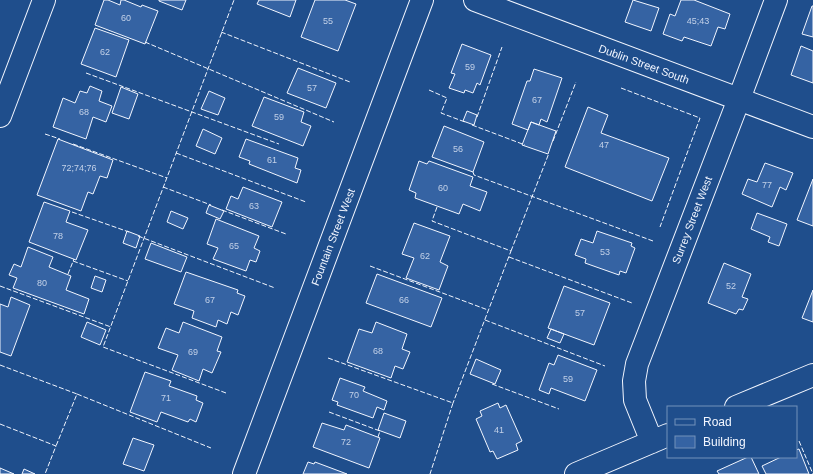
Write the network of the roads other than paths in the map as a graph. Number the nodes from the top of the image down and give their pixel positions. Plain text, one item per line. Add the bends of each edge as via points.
1 (44, 0) edge
2 (422, 0) edge
3 (475, 0) edge
4 (776, 0) edge
5 (739, 99) junction
6 (0, 116) edge
7 (813, 127) edge
8 (813, 376) edge
9 (738, 406) edge
10 (660, 438) edge
11 (244, 474) edge
12 (576, 474) edge

1 - 6 street
2 - 11 street, Fountain Street West
3 - 5 street, Dublin Street South
4 - 5 street, Surrey Street West
5 - 7 street, Dublin Street South
5 - 10 street, Surrey Street West via 637,364 634,381 635,400
8 - 9 street
10 - 12 street

